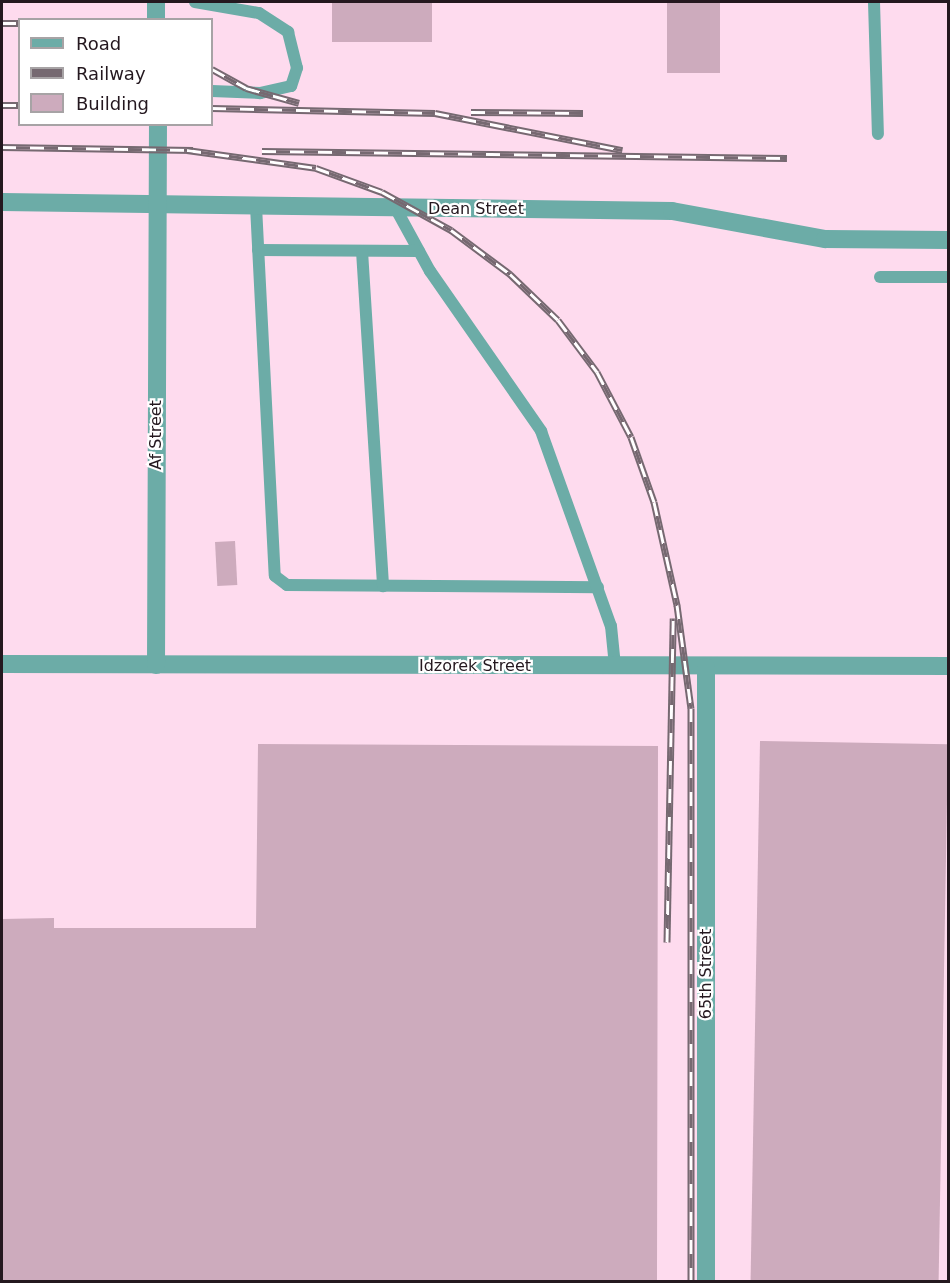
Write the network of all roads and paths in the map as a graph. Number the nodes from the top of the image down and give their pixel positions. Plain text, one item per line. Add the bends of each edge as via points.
1 (156, 2) edge
2 (195, 2) edge
3 (874, 2) edge
4 (156, 18) edge
5 (213, 91) edge
6 (158, 126) edge
7 (878, 134) dead end
8 (2, 202) edge
9 (157, 204) junction
10 (256, 206) junction
11 (396, 208) junction
12 (948, 240) edge
13 (258, 250) junction
14 (362, 251) junction
15 (419, 251) junction
16 (880, 277) dead end
17 (948, 277) edge
18 (383, 586) junction
19 (598, 587) junction
20 (2, 664) edge
21 (156, 665) junction
22 (615, 666) junction
23 (948, 666) edge
24 (706, 667) junction
25 (706, 1281) edge

1 - 4 street
2 - 5 lane via 259,13 288,32 297,68 291,86 260,93
3 - 7 lane
6 - 9 street, Af Street
8 - 9 street, Dean Street
9 - 10 street, Dean Street
9 - 21 street, Af Street
10 - 11 street, Dean Street
10 - 13 lane
11 - 12 street, Dean Street via 672,211 825,238
11 - 15 lane
13 - 14 lane
13 - 18 lane via 275,576 287,585
14 - 15 lane
14 - 18 lane
15 - 19 lane via 541,431
16 - 17 lane
18 - 19 lane
19 - 22 lane via 611,626
20 - 21 street, Idzorek Street
21 - 22 street, Idzorek Street
22 - 24 street, Idzorek Street
23 - 24 street, Idzorek Street
24 - 25 street, 65th Street

